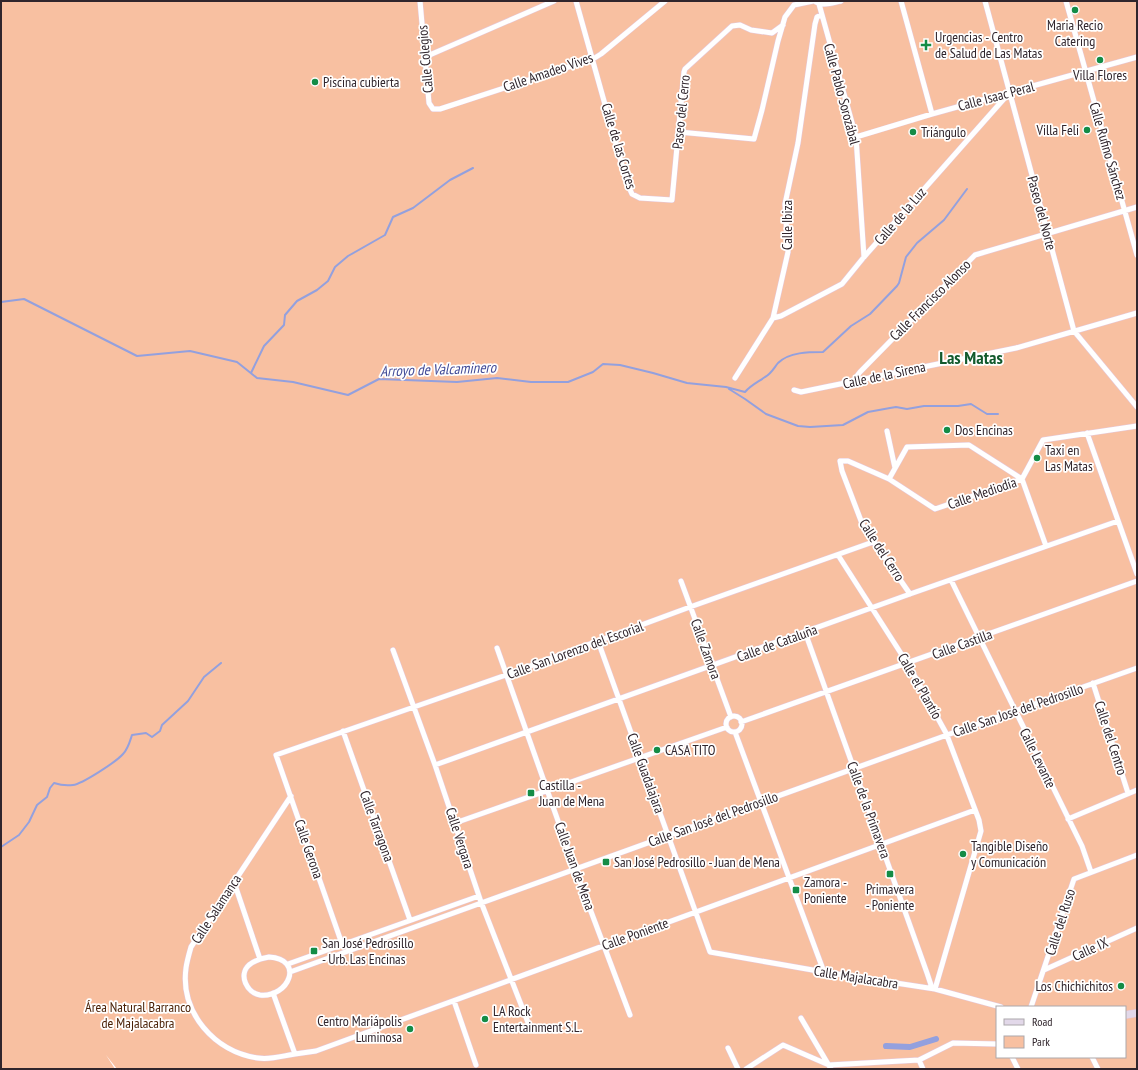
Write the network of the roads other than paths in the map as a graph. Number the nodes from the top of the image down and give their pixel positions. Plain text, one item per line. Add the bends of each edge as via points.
1 (420, 1) edge
2 (554, 1) edge
3 (576, 1) edge
4 (665, 1) edge
5 (813, 1) edge
6 (841, 1) edge
7 (901, 1) edge
8 (985, 1) edge
9 (1066, 1) edge
10 (819, 4) junction
11 (821, 15) junction
12 (782, 25) junction
13 (425, 57) junction
14 (1137, 57) edge
15 (593, 59) junction
16 (1086, 72) junction
17 (1010, 92) junction
18 (440, 109) joint
19 (932, 114) junction
20 (679, 132) junction
21 (856, 137) junction
22 (672, 200) joint
23 (1137, 207) edge
24 (1125, 211) junction
25 (1048, 233) junction
26 (1137, 255) edge
27 (864, 257) junction
28 (1137, 313) edge
29 (774, 318) junction
30 (1074, 331) junction
31 (735, 378) dead end
32 (854, 381) junction
33 (794, 390) dead end
34 (1137, 407) edge
35 (1137, 426) edge
36 (887, 432) dead end
37 (1088, 433) junction
38 (840, 461) joint
39 (895, 468) junction
40 (889, 479) junction
41 (1022, 479) junction
42 (1118, 521) junction
43 (873, 542) junction
44 (1046, 546) junction
45 (838, 555) junction
46 (1137, 574) edge
47 (681, 580) dead end
48 (951, 580) junction
49 (1137, 581) edge
50 (910, 594) junction
51 (690, 607) junction
52 (872, 608) junction
53 (805, 632) junction
54 (979, 637) junction
55 (598, 641) junction
56 (497, 648) dead end
57 (393, 650) dead end
58 (908, 664) junction
59 (712, 666) junction
60 (1137, 668) edge
61 (506, 675) junction
62 (1093, 683) junction
63 (826, 691) junction
64 (620, 699) junction
65 (413, 708) junction
66 (1015, 711) junction
67 (731, 716) junction
68 (741, 722) junction
69 (727, 727) junction
70 (343, 731) junction
71 (735, 732) junction
72 (527, 733) junction
73 (947, 735) junction
74 (276, 755) joint
75 (640, 757) junction
76 (435, 765) junction
77 (854, 769) junction
78 (547, 790) junction
79 (1137, 790) edge
80 (1128, 793) junction
81 (291, 796) junction
82 (761, 802) junction
83 (975, 810) junction
84 (1068, 819) junction
85 (455, 823) junction
86 (668, 836) junction
87 (881, 845) junction
88 (1137, 855) edge
89 (575, 869) junction
90 (1091, 872) junction
91 (789, 879) junction
92 (234, 882) junction
93 (479, 896) junction
94 (481, 902) junction
95 (696, 912) junction
96 (410, 920) junction
97 (1137, 928) edge
98 (342, 944) junction
99 (604, 946) junction
100 (710, 952) joint
101 (260, 959) junction
102 (288, 964) junction
103 (1044, 970) junction
104 (290, 972) junction
105 (824, 972) junction
106 (512, 979) junction
107 (933, 989) junction
108 (273, 993) junction
109 (454, 1001) junction
110 (997, 1006) edge
111 (1031, 1006) edge
112 (1137, 1013) edge
113 (630, 1015) dead end
114 (1126, 1015) edge
115 (801, 1018) dead end
116 (529, 1025) dead end
117 (996, 1044) edge
118 (728, 1048) dead end
119 (295, 1054) junction
120 (1012, 1058) edge
121 (1092, 1058) edge
122 (919, 1060) junction
123 (476, 1065) dead end
124 (830, 1067) edge
125 (738, 1069) edge
126 (746, 1069) edge
127 (924, 1069) edge
128 (1018, 1069) edge
129 (1098, 1069) edge

1 - 13 street, Calle Colegios
2 - 13 street
3 - 15 street
4 - 15 street, Calle Amadeo Vives
5 - 10 street
5 - 12 street via 794,5
6 - 10 street
7 - 19 street
8 - 17 street, Paseo del Norte
9 - 16 street, Calle Rufino Sánchez
10 - 11 street, Calle Pablo Sorozábal
11 - 21 street, Calle Pablo Sorozábal
11 - 29 street, Calle Ibiza via 817,17 815,24 798,144 785,204 788,252
12 - 20 street, Paseo del Cerro via 772,33 751,30 740,25 732,26 686,69
12 - 20 street via 754,140
13 - 18 street, Calle Colegios via 429,103 433,109
14 - 16 street, Calle Isaac Peral
15 - 18 street, Calle Amadeo Vives
15 - 22 street, Calle de las Cortes via 632,194 640,198
16 - 17 street, Calle Isaac Peral
16 - 24 street, Calle Rufino Sánchez
17 - 19 street, Calle Isaac Peral
17 - 25 street, Paseo del Norte
17 - 27 street, Calle de la Luz
19 - 21 street, Calle Isaac Peral
20 - 22 street, Paseo del Cerro
21 - 27 street, Calle Pablo Sorozábal
23 - 24 street, Calle Francisco Alonso
24 - 25 street, Calle Francisco Alonso
24 - 26 street, Calle Rufino Sánchez
25 - 30 street, Paseo del Norte
25 - 32 street, Calle Francisco Alonso via 975,255
27 - 29 street, Calle de la Luz via 842,284
28 - 30 street, Calle de la Sirena
29 - 31 street, Calle Ibiza
30 - 32 street, Calle de la Sirena via 1016,348
30 - 34 street, Paseo del Norte
32 - 33 street, Calle de la Sirena via 801,392
35 - 37 street, Calle Mediodía
36 - 39 street
37 - 41 street, Calle Mediodía via 1043,440
37 - 42 street
38 - 40 street, Calle Mediodía via 848,461
38 - 43 street, Calle del Cerro via 863,526
39 - 40 street
39 - 41 street via 907,447 969,445
40 - 41 street, Calle Mediodía via 935,509
41 - 44 street
42 - 44 street, Calle de Cataluña
42 - 46 street
43 - 45 street, Calle San Lorenzo del Escorial
43 - 50 street, Calle del Cerro
44 - 48 street, Calle de Cataluña
45 - 51 street, Calle San Lorenzo del Escorial
45 - 52 street, Calle el Plantío
47 - 51 street, Calle Zamora
48 - 50 street, Calle de Cataluña
48 - 54 street, Calle Levante
49 - 54 street, Calle Castilla
50 - 52 street, Calle de Cataluña
51 - 55 street, Calle San Lorenzo del Escorial
51 - 59 street, Calle Zamora
52 - 53 street, Calle de Cataluña
52 - 58 street, Calle el Plantío
53 - 59 street, Calle de Cataluña
53 - 63 street, Calle de la Primavera
54 - 58 street, Calle Castilla
54 - 66 street, Calle Levante
55 - 61 street, Calle San Lorenzo del Escorial
55 - 64 street, Calle Guadalajara
56 - 61 street, Calle Juan de Mena
57 - 65 street, Calle Vergara
58 - 63 street, Calle Castilla
58 - 73 street, Calle el Plantío
59 - 64 street, Calle de Cataluña
59 - 67 street, Calle Zamora
60 - 62 street, Calle San José del Pedrosillo
61 - 65 street, Calle San Lorenzo del Escorial
61 - 72 street, Calle Juan de Mena
62 - 66 street, Calle San José del Pedrosillo
62 - 80 street, Calle del Centro
63 - 68 street, Calle Castilla
63 - 77 street, Calle de la Primavera
64 - 72 street, Calle de Cataluña
64 - 75 street, Calle Guadalajara
65 - 70 street, Calle San Lorenzo del Escorial
65 - 76 street, Calle Vergara
66 - 73 street, Calle San José del Pedrosillo
66 - 84 street, Calle Levante
67 - 68 street via 737,717
67 - 69 street via 726,721
68 - 71 street via 740,728
69 - 71 street
69 - 75 street
70 - 74 street, Calle San Lorenzo del Escorial
70 - 96 street, Calle Tarragona
71 - 82 street
72 - 76 street, Calle de Cataluña
72 - 78 street, Calle Juan de Mena
73 - 77 street, Calle San José del Pedrosillo
73 - 83 street, Calle el Plantío
74 - 81 street, Calle Gerona
75 - 78 street
75 - 86 street, Calle Guadalajara
76 - 85 street, Calle Vergara
77 - 82 street, Calle San José del Pedrosillo
77 - 87 street, Calle de la Primavera
78 - 85 street
78 - 89 street, Calle Juan de Mena
79 - 80 street
80 - 84 street
81 - 92 street, Calle Salamanca
81 - 98 street, Calle Gerona
82 - 86 street, Calle San José del Pedrosillo
82 - 91 street
83 - 87 street, Calle Poniente
83 - 107 street, Calle el Plantío via 982,831
84 - 90 street, Calle Levante via 1082,846
85 - 93 street, Calle Vergara
86 - 89 street, Calle San José del Pedrosillo
86 - 95 street, Calle Guadalajara
87 - 91 street, Calle Poniente
87 - 107 street, Calle de la Primavera
88 - 90 street, Calle del Ruso
89 - 94 street, Calle San José del Pedrosillo
89 - 99 street, Calle Juan de Mena
90 - 103 street, Calle del Ruso via 1074,879
91 - 95 street, Calle Poniente
91 - 105 street
92 - 101 street
92 - 119 street, Calle Salamanca via 191,947 186,968 186,990 191,1007 211,1036 226,1047 260,1058
93 - 94 street, Calle Vergara
93 - 96 street
94 - 104 street, Calle San José del Pedrosillo
94 - 106 street, Calle Vergara
95 - 99 street, Calle Poniente
95 - 100 street, Calle Guadalajara
96 - 98 street
97 - 103 street, Calle IX
98 - 102 street
99 - 106 street, Calle Poniente
99 - 113 street, Calle Juan de Mena
100 - 105 street, Calle Majalacabra
101 - 102 street via 280,958
101 - 108 street via 247,968 244,975 245,983 254,993
102 - 104 street
103 - 111 street, Calle del Ruso
104 - 108 street via 286,985
105 - 107 street, Calle Majalacabra
106 - 109 street, Calle Poniente
106 - 116 street, Calle Vergara
107 - 110 street, Calle Majalacabra
108 - 119 street
109 - 119 street, Calle Poniente via 316,1051
109 - 123 street
112 - 114 street
115 - 124 street
117 - 122 street via 953,1043
118 - 125 street
120 - 128 street
121 - 129 street
122 - 124 street
122 - 127 street
124 - 126 street via 782,1045

